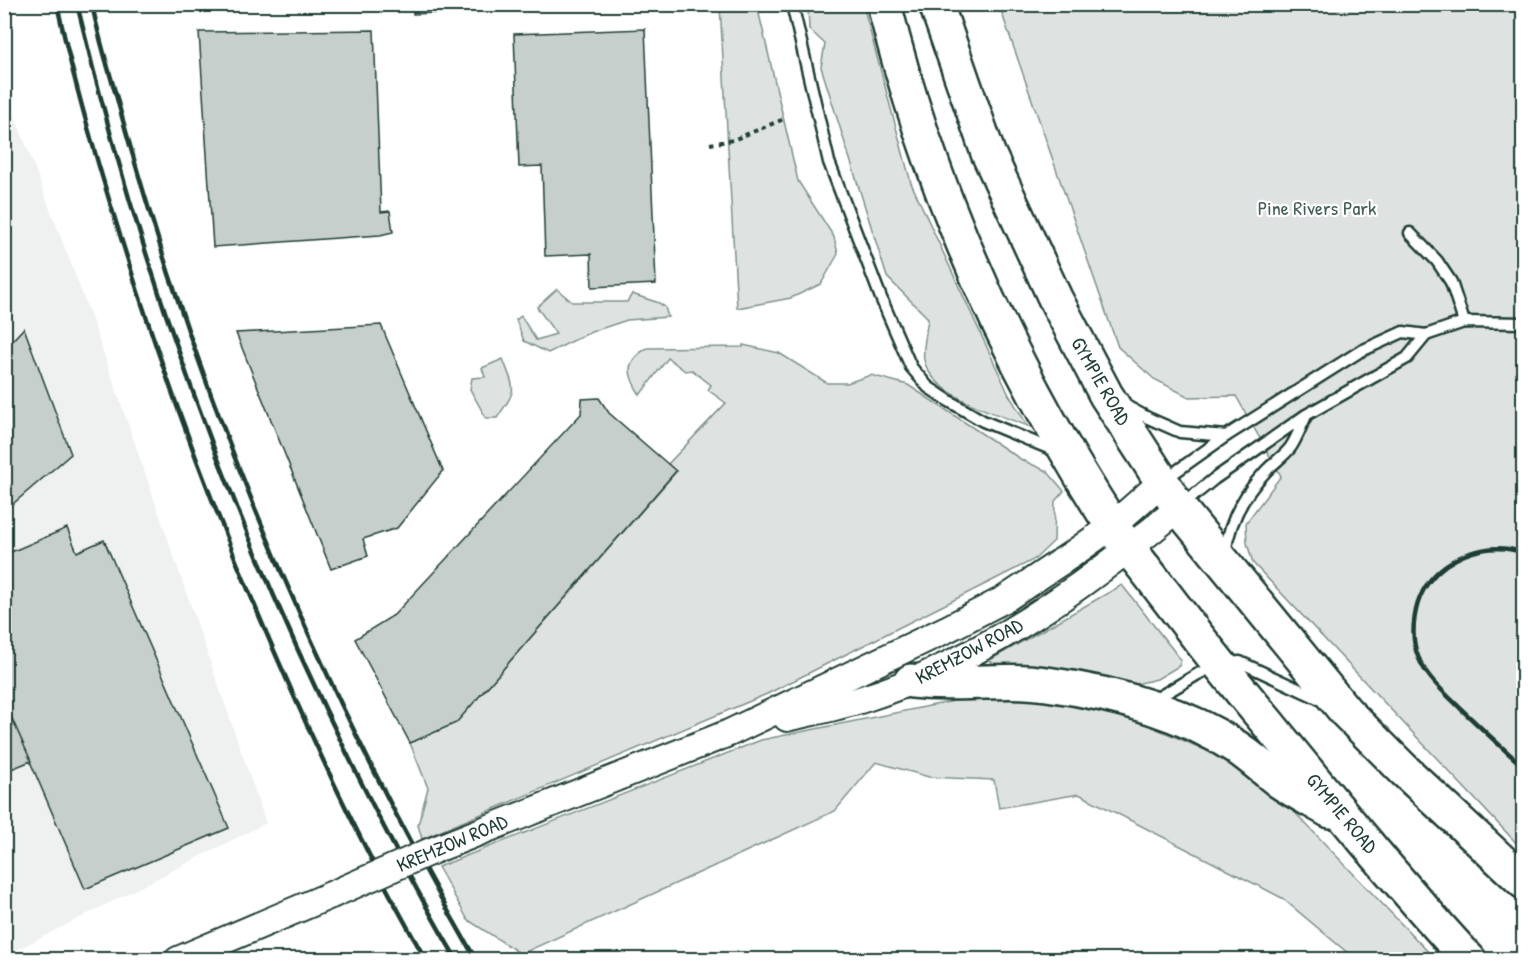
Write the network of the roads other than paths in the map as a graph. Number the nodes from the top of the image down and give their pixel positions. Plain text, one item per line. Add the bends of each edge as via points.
1 (792, 4) edge
2 (884, 4) edge
3 (936, 4) edge
4 (1410, 233) dead end
5 (1464, 322) junction
6 (1524, 323) edge
7 (1426, 335) junction
8 (1106, 395) junction
9 (1306, 416) junction
10 (1226, 436) junction
11 (1073, 459) junction
12 (1170, 495) junction
13 (1121, 537) junction
14 (1224, 564) junction
15 (1218, 664) junction
16 (911, 681) junction
17 (1143, 705) junction
18 (1346, 712) junction
19 (729, 733) junction
20 (1350, 823) junction
21 (1524, 882) edge
22 (178, 960) edge
23 (1469, 960) edge

1 - 11 lane via 829,162 911,367 928,387 983,421
2 - 11 highway, GYMPIE ROAD via 934,171 966,253 1005,338
3 - 8 highway, GYMPIE ROAD via 987,153
4 - 5 lane via 1451,282
5 - 6 lane
5 - 7 lane
7 - 9 lane via 1407,358
7 - 10 lane via 1403,332 1359,352
8 - 10 lane via 1180,432
8 - 12 highway, GYMPIE ROAD
9 - 12 lane via 1214,478
9 - 14 lane via 1290,447 1266,471 1233,518
10 - 12 lane
11 - 13 highway, GYMPIE ROAD
12 - 13 street, KREMZOW ROAD
12 - 14 highway, GYMPIE ROAD
13 - 15 highway, GYMPIE ROAD
13 - 16 street, KREMZOW ROAD via 1086,582 998,640
13 - 19 street, KREMZOW ROAD via 1074,553 995,604
14 - 18 highway, GYMPIE ROAD
15 - 17 lane
15 - 18 lane, GYMPIE ROAD via 1240,662
15 - 20 highway, GYMPIE ROAD
16 - 17 highway via 937,685 1045,683
16 - 19 street, KREMZOW ROAD via 862,700
17 - 20 highway via 1236,747 1281,782
18 - 21 highway, GYMPIE ROAD
19 - 22 street, KREMZOW ROAD, bridge via 429,852
20 - 23 highway, GYMPIE ROAD

